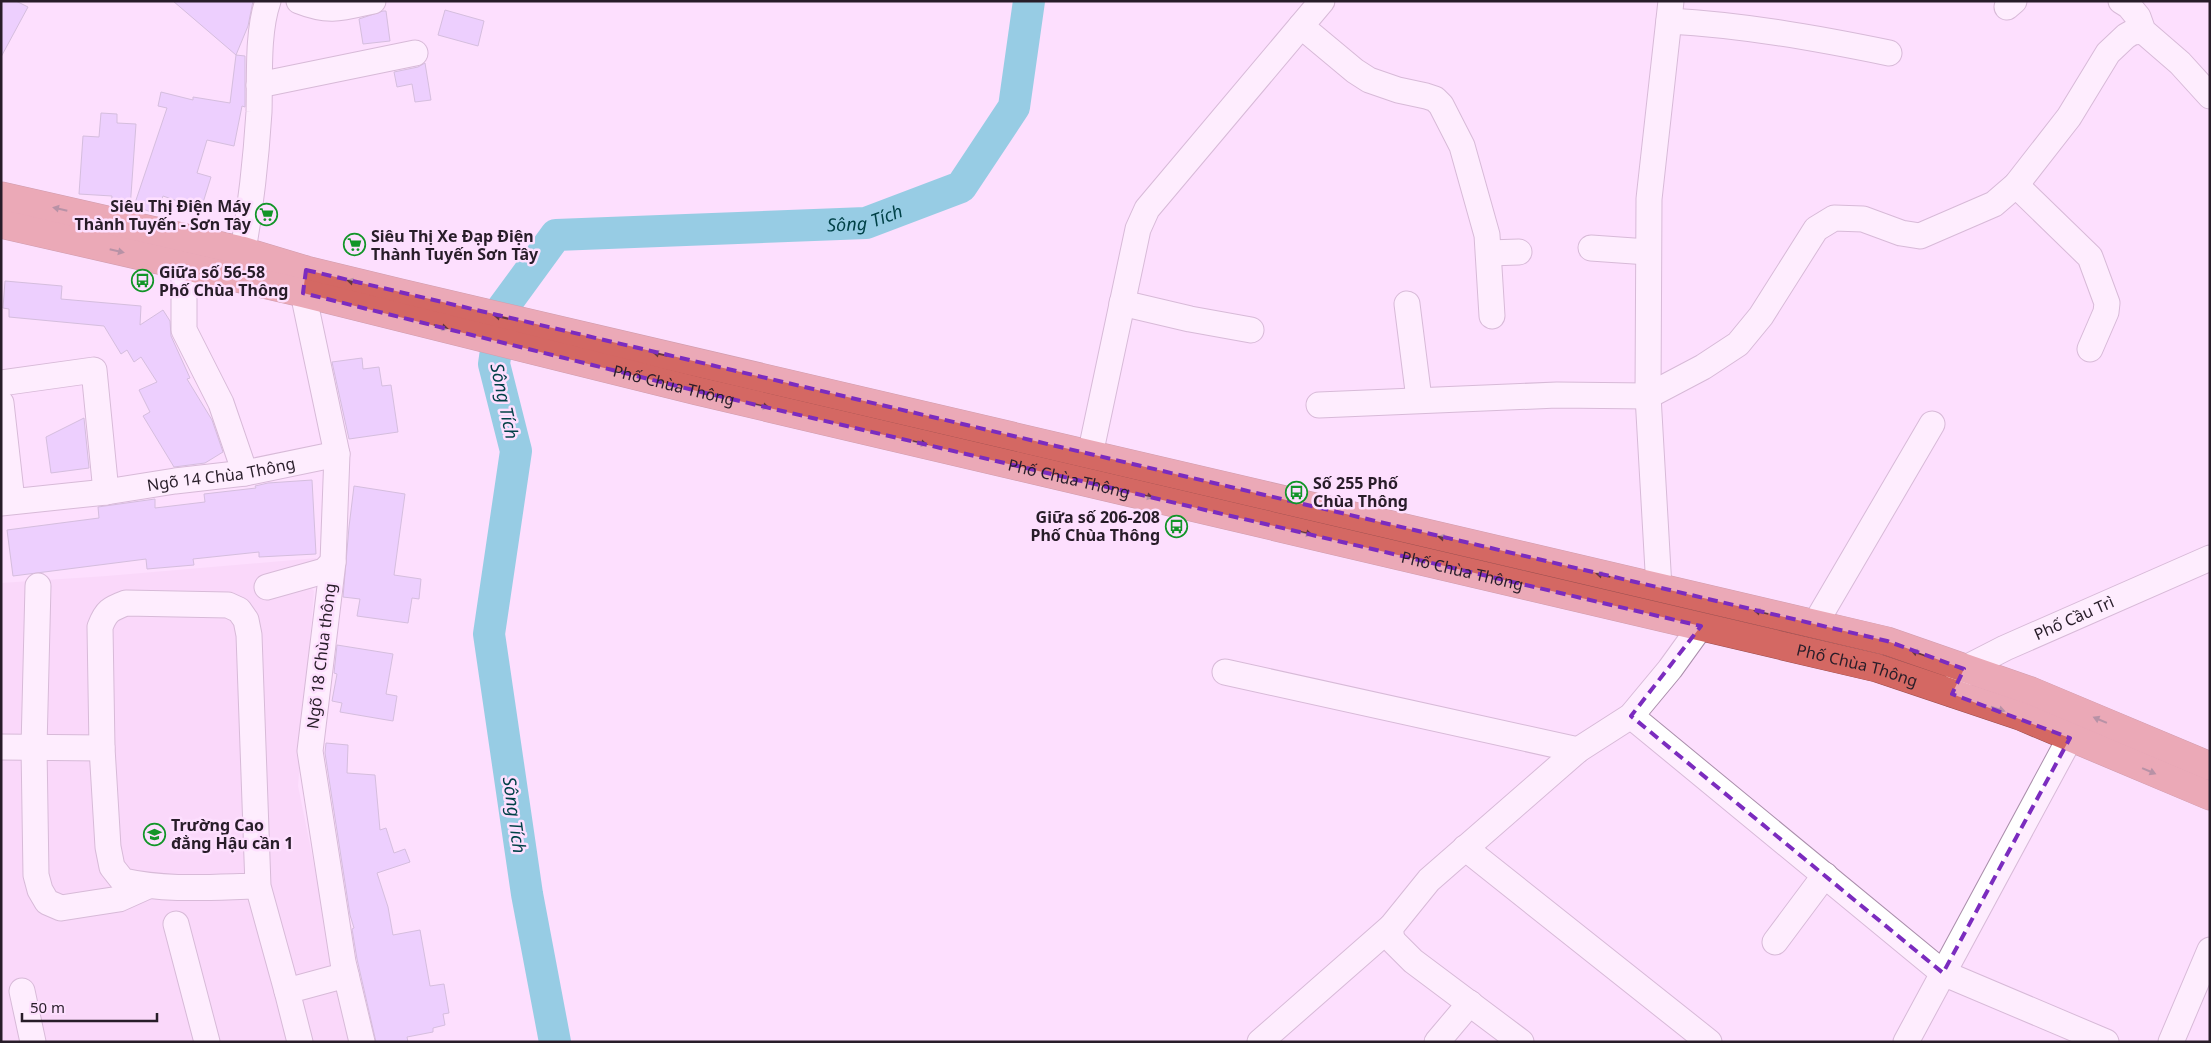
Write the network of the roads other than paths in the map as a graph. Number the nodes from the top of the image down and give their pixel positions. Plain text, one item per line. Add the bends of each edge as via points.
1 (268, 1) edge
2 (299, 1) edge
3 (373, 1) edge
4 (1322, 1) edge
5 (2121, 1) edge
6 (1670, 11) edge
7 (1301, 26) junction
8 (2143, 31) junction
9 (1889, 52) dead end
10 (415, 53) dead end
11 (259, 85) junction
12 (2210, 96) edge
13 (2016, 185) junction
14 (1, 196) edge
15 (1, 224) edge
16 (1591, 248) dead end
17 (244, 250) junction
18 (1519, 252) dead end
19 (1648, 252) junction
20 (1489, 253) junction
21 (184, 266) junction
22 (304, 282) junction
23 (1122, 303) junction
24 (398, 304) junction
25 (1407, 304) dead end
26 (1492, 316) dead end
27 (1250, 330) dead end
28 (2090, 349) dead end
29 (1, 383) edge
30 (1648, 396) junction
31 (1419, 400) junction
32 (1, 403) edge
33 (1319, 405) dead end
34 (1932, 424) dead end
35 (336, 454) junction
36 (1090, 455) junction
37 (245, 473) junction
38 (106, 492) junction
39 (6, 502) edge
40 (2210, 558) edge
41 (333, 562) junction
42 (38, 586) dead end
43 (267, 587) dead end
44 (1659, 588) junction
45 (1815, 624) junction
46 (1701, 626) junction
47 (1964, 669) junction
48 (1225, 672) dead end
49 (1952, 694) junction
50 (1631, 716) junction
51 (2070, 738) junction
52 (1, 747) edge
53 (34, 747) junction
54 (102, 748) junction
55 (1578, 750) junction
56 (2210, 766) edge
57 (2210, 796) edge
58 (1465, 848) junction
59 (1824, 875) junction
60 (148, 886) junction
61 (258, 886) junction
62 (176, 924) dead end
63 (1391, 927) junction
64 (1775, 942) dead end
65 (2210, 950) edge
66 (1943, 973) junction
67 (346, 975) junction
68 (22, 991) dead end
69 (287, 991) junction
70 (1470, 1004) junction
71 (2101, 1041) edge
72 (33, 1042) edge
73 (208, 1042) edge
74 (300, 1042) edge
75 (362, 1042) edge
76 (1260, 1042) edge
77 (1436, 1042) edge
78 (1521, 1042) edge
79 (1709, 1042) edge
80 (1906, 1042) edge
81 (2171, 1042) edge

1 - 11 street via 261,26
2 - 3 street via 316,8 334,10
4 - 7 street
5 - 8 street via 2138,17
6 - 9 street via 1716,24
6 - 19 street via 1649,199
7 - 20 street via 1369,80 1435,99 1441,105 1462,146 1479,203
7 - 23 street via 1147,209 1138,229
8 - 12 street via 2180,63
8 - 13 street via 2126,36 2108,53 2069,117
10 - 11 street
11 - 17 street via 253,193
13 - 28 street via 2090,257 2107,303
13 - 30 street via 1994,204 1920,236 1901,233 1863,219 1834,218 1816,229 1761,316 1738,344
17 -> 14 highway, Phố Chùa Thông
15 -> 21 highway, Phố Chùa Thông
16 - 19 street
17 - 22 highway, Phố Chùa Thông
18 - 20 street
19 - 30 street
20 - 26 street
21 - 22 highway, Phố Chùa Thông
21 - 37 street via 184,330 221,403
22 - 24 highway, Phố Chùa Thông
22 - 35 street, Ngõ 18 Chùa thông
23 - 27 street
23 - 36 street
36 -> 24 highway, Phố Chùa Thông via 707,365
24 -> 46 highway, Phố Chùa Thông via 697,391
25 - 31 street
29 - 38 street via 94,370
30 - 31 street via 1557,395
30 - 44 street
31 - 33 street
32 - 39 street, Ngõ 14 Chùa Thông
34 - 45 street
35 - 37 street, Ngõ 14 Chùa Thông
35 - 41 street, Ngõ 18 Chùa thông
44 -> 36 highway, Phố Chùa Thông
37 - 38 street, Ngõ 14 Chùa Thông
38 - 39 street, Ngõ 14 Chùa Thông
40 - 47 street, Phố Cầu Trì
41 - 43 street via 324,571
41 - 67 street, Ngõ 18 Chùa thông via 310,751
42 - 53 street
45 -> 44 highway, Phố Chùa Thông
47 -> 45 highway, Phố Chùa Thông via 1886,641
46 - 49 highway, Phố Chùa Thông via 1877,668
46 - 50 street
47 - 49 street
56 -> 47 highway, Phố Chùa Thông via 2031,691
48 - 55 street
49 -> 51 highway, Phố Chùa Thông via 2020,716
50 - 55 street
50 - 59 street
51 -> 57 highway, Phố Chùa Thông
51 - 66 street
52 - 53 street
53 - 54 street
53 - 60 street via 36,875 47,902 61,908 101,902 119,899
54 - 60 street via 112,867 123,881
54 - 61 street via 100,627 105,614 126,603 223,605 239,610 246,620 251,658
55 - 58 street
58 - 63 street via 1429,880
58 - 79 street
59 - 64 street
59 - 66 street
60 - 61 street
61 - 69 street
62 - 73 street
63 - 70 street via 1394,942 1413,961
63 - 76 street
65 - 81 street
66 - 71 street
66 - 80 street
67 - 69 street
67 - 75 street, Ngõ 18 Chùa thông
68 - 72 street
69 - 74 street
70 - 77 street
70 - 78 street

